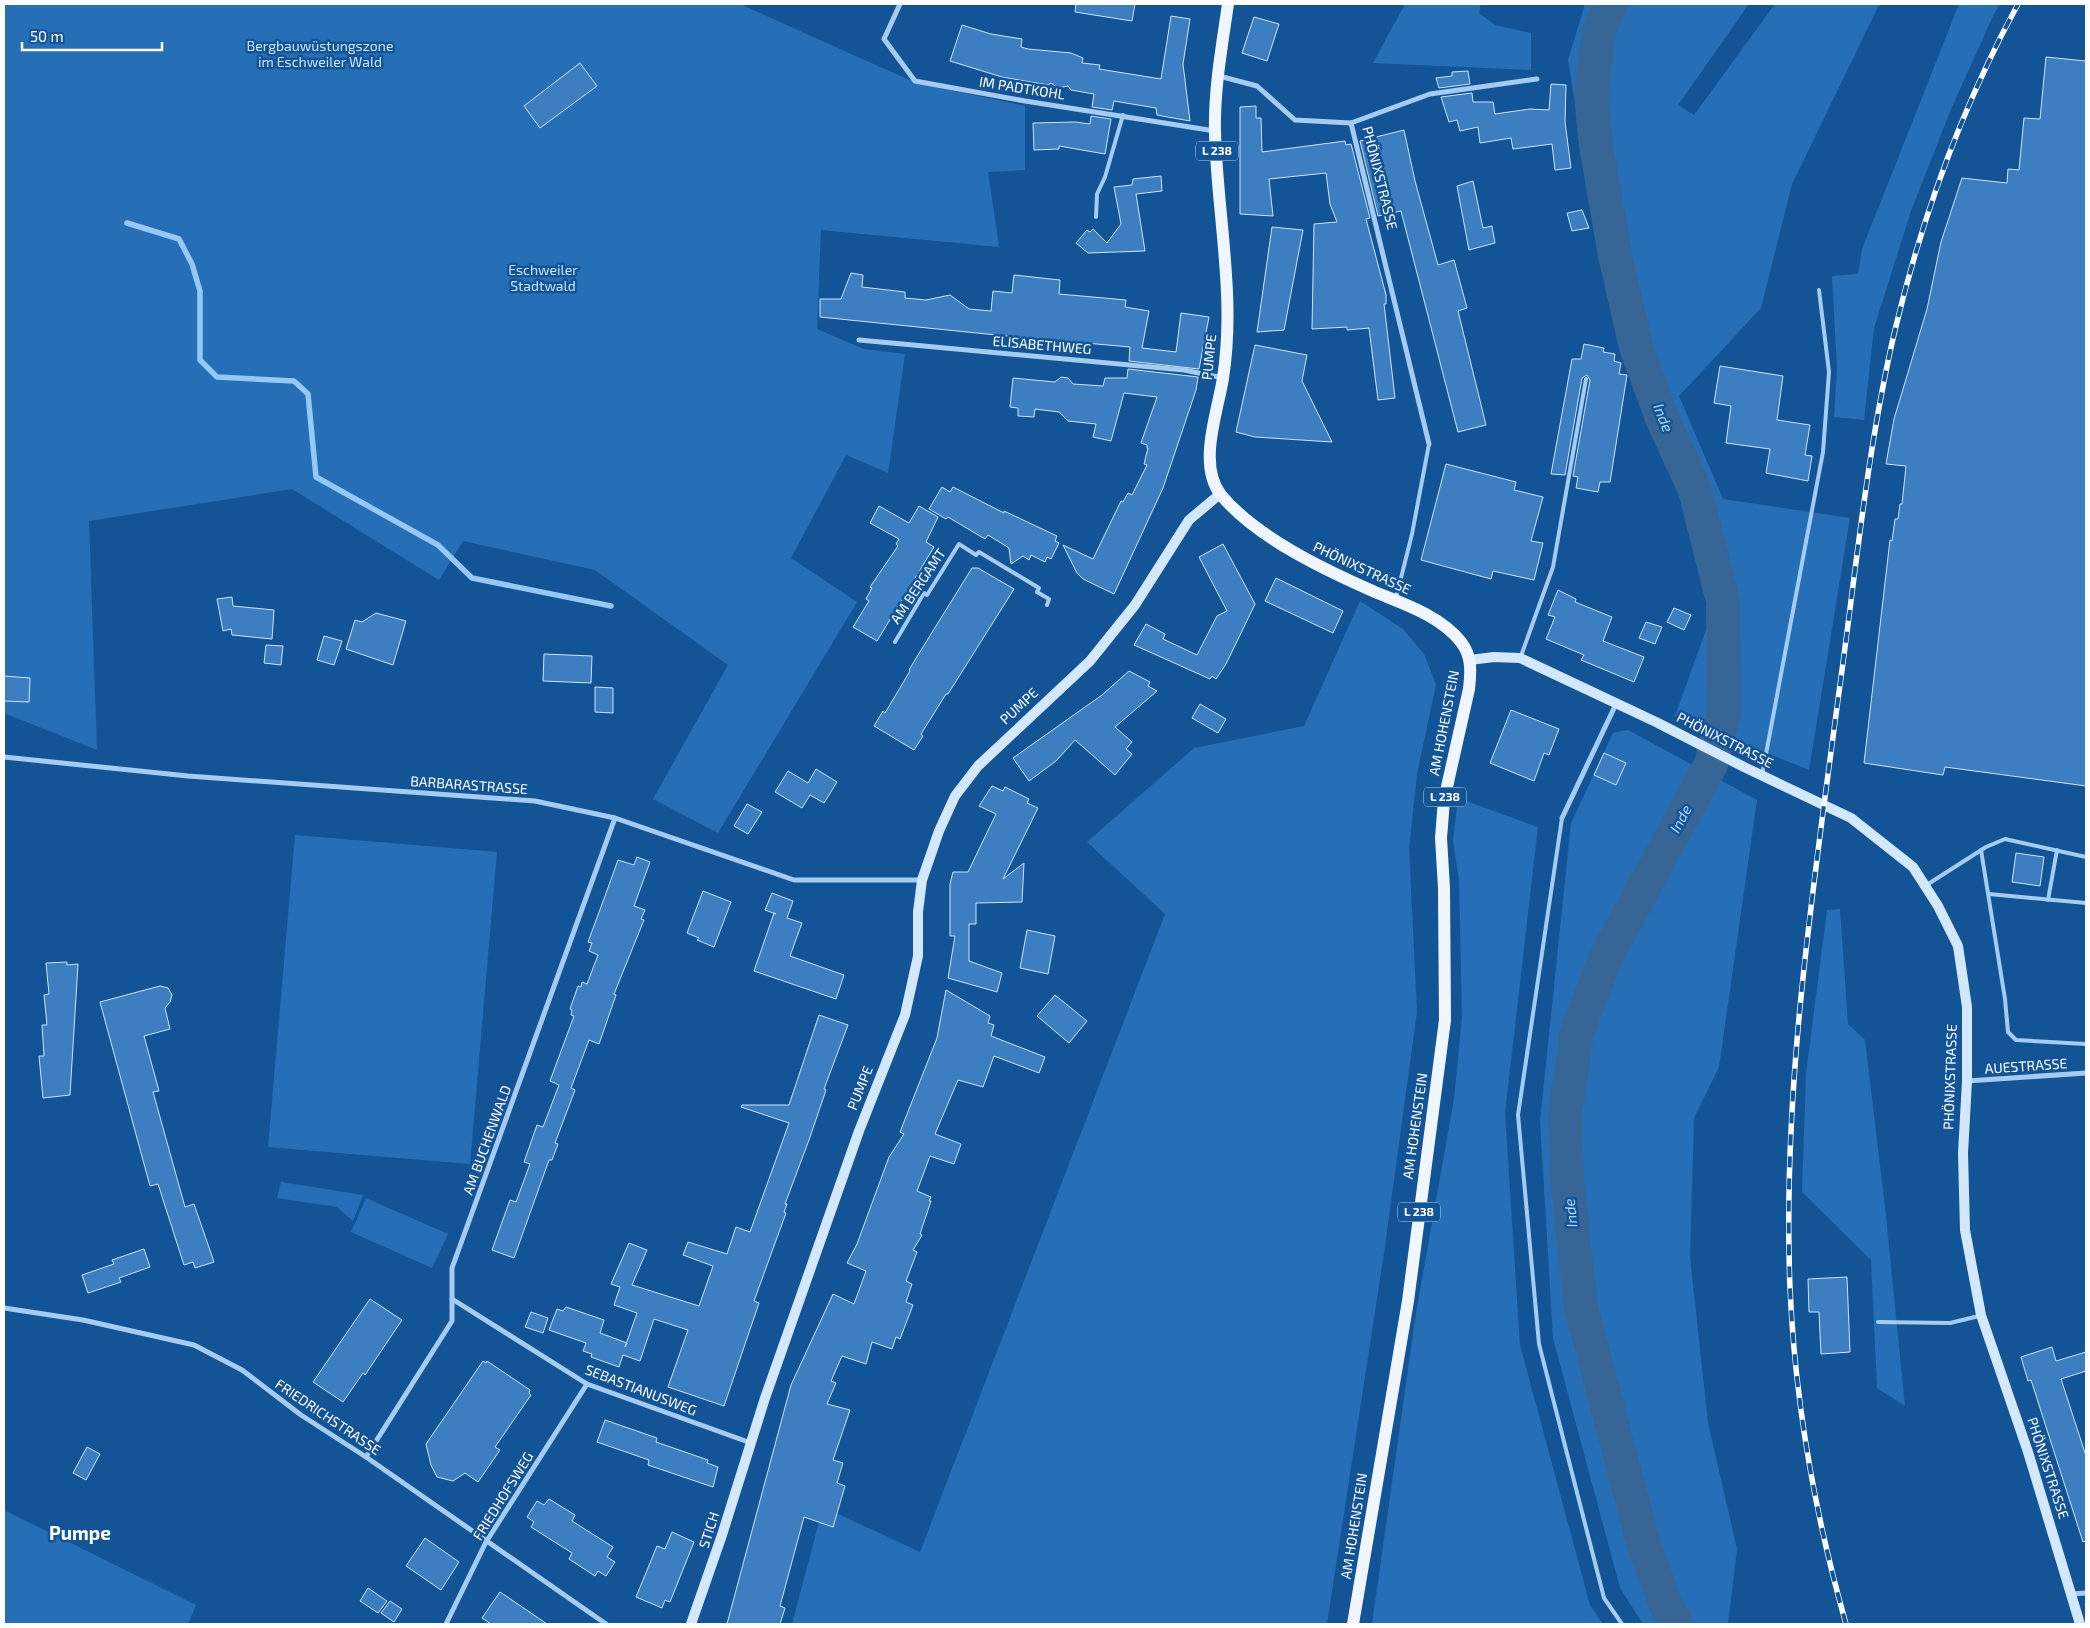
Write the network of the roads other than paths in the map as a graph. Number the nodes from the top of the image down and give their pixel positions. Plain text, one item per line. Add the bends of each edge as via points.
1 (900, 4) edge
2 (1228, 4) edge
3 (1218, 76) junction
4 (1537, 79) dead end
5 (1123, 115) junction
6 (1351, 123) junction
7 (1215, 131) junction
8 (1096, 217) dead end
9 (1819, 290) dead end
10 (859, 340) dead end
11 (1223, 378) junction
12 (1586, 378) dead end
13 (1429, 444) joint
14 (1220, 494) junction
15 (1395, 600) junction
16 (1047, 605) dead end
17 (895, 642) dead end
18 (1520, 658) junction
19 (1470, 660) junction
20 (1616, 704) junction
21 (4, 757) edge
22 (1762, 776) junction
23 (615, 818) junction
24 (1562, 818) joint
25 (1981, 850) junction
26 (2057, 850) junction
27 (2086, 857) edge
28 (922, 880) junction
29 (1925, 886) junction
30 (1989, 894) junction
31 (2048, 900) junction
32 (2086, 903) edge
33 (2086, 1044) edge
34 (2086, 1073) edge
35 (1967, 1081) junction
36 (452, 1299) junction
37 (4, 1308) edge
38 (1981, 1316) junction
39 (1878, 1322) dead end
40 (587, 1384) junction
41 (751, 1444) junction
42 (366, 1457) junction
43 (486, 1542) junction
44 (2086, 1593) edge
45 (2072, 1594) junction
46 (446, 1624) edge
47 (606, 1624) edge
48 (691, 1624) edge
49 (1353, 1624) edge
50 (1622, 1624) edge
51 (2080, 1624) edge

1 - 5 street, IM PADTKOHL via 884,39 916,81
2 - 3 main road, PUMPE / L 238
3 - 6 street, PHÖNIXSTRASSE via 1257,86 1295,120
3 - 7 main road, PUMPE / L 238
4 - 6 street, PHÖNIXSTRASSE via 1430,94
5 - 7 street, IM PADTKOHL
5 - 8 lane via 1097,194
6 - 13 street, PHÖNIXSTRASSE
7 - 11 main road, PUMPE / L 238 via 1226,298 1227,344
9 - 22 lane via 1829,372 1823,452
10 - 11 street, ELISABETHWEG via 1184,370
11 - 14 main road, PUMPE / L 238 via 1210,458
12 - 18 lane via 1553,567
13 - 15 lane via 1412,534
14 - 15 main road, PHÖNIXSTRASSE / L 238 via 1255,526 1306,558
14 - 28 main road, PUMPE via 1190,520 1135,605 1090,661 978,766 955,796
15 - 19 main road, PHÖNIXSTRASSE / L 238 via 1446,627 1462,642
16 - 17 lane, AM BERGAMT via 1049,599 1037,592 1039,588 979,552 976,555 959,544 927,596 924,593
18 - 19 main road, PHÖNIXSTRASSE
18 - 20 main road, PHÖNIXSTRASSE
19 - 49 main road, AM HOHENSTEIN / L 238 via 1472,671 1444,800 1441,838 1445,1020 1408,1301
20 - 22 main road, PHÖNIXSTRASSE
20 - 24 street
21 - 23 street, BARBARASTRASSE via 188,776 535,801
22 - 29 main road, PHÖNIXSTRASSE via 1851,818 1913,867
23 - 28 street, BARBARASTRASSE via 794,880
23 - 36 street, AM BUCHENWALD via 452,1268
24 - 50 lane via 1518,1115 1539,1344 1604,1598
25 - 26 lane via 2005,839
25 - 29 lane
25 - 30 lane
26 - 27 lane
26 - 31 lane
28 - 41 main road, PUMPE via 918,956 904,1015 859,1131
29 - 35 main road, PHÖNIXSTRASSE via 1958,946 1967,1007
30 - 31 lane
30 - 33 lane via 2006,999 2008,1032 2016,1040
31 - 32 lane
34 - 35 street, AUESTRASSE
35 - 38 main road, PHÖNIXSTRASSE via 1963,1153 1965,1230
36 - 40 street, SEBASTIANUSWEG
36 - 42 street, AM BUCHENWALD via 452,1321
37 - 42 street, FRIEDRICHSTRASSE via 83,1320 194,1345 242,1370 301,1416
38 - 39 lane via 1950,1323
38 - 45 main road, PHÖNIXSTRASSE
40 - 41 street, SEBASTIANUSWEG
40 - 43 street, FRIEDHOFSWEG
41 - 48 main road, STICH
42 - 43 street, FRIEDRICHSTRASSE
43 - 46 street, FRIEDHOFSWEG
43 - 47 street, FRIEDRICHSTRASSE
44 - 45 street
45 - 51 main road, PHÖNIXSTRASSE

